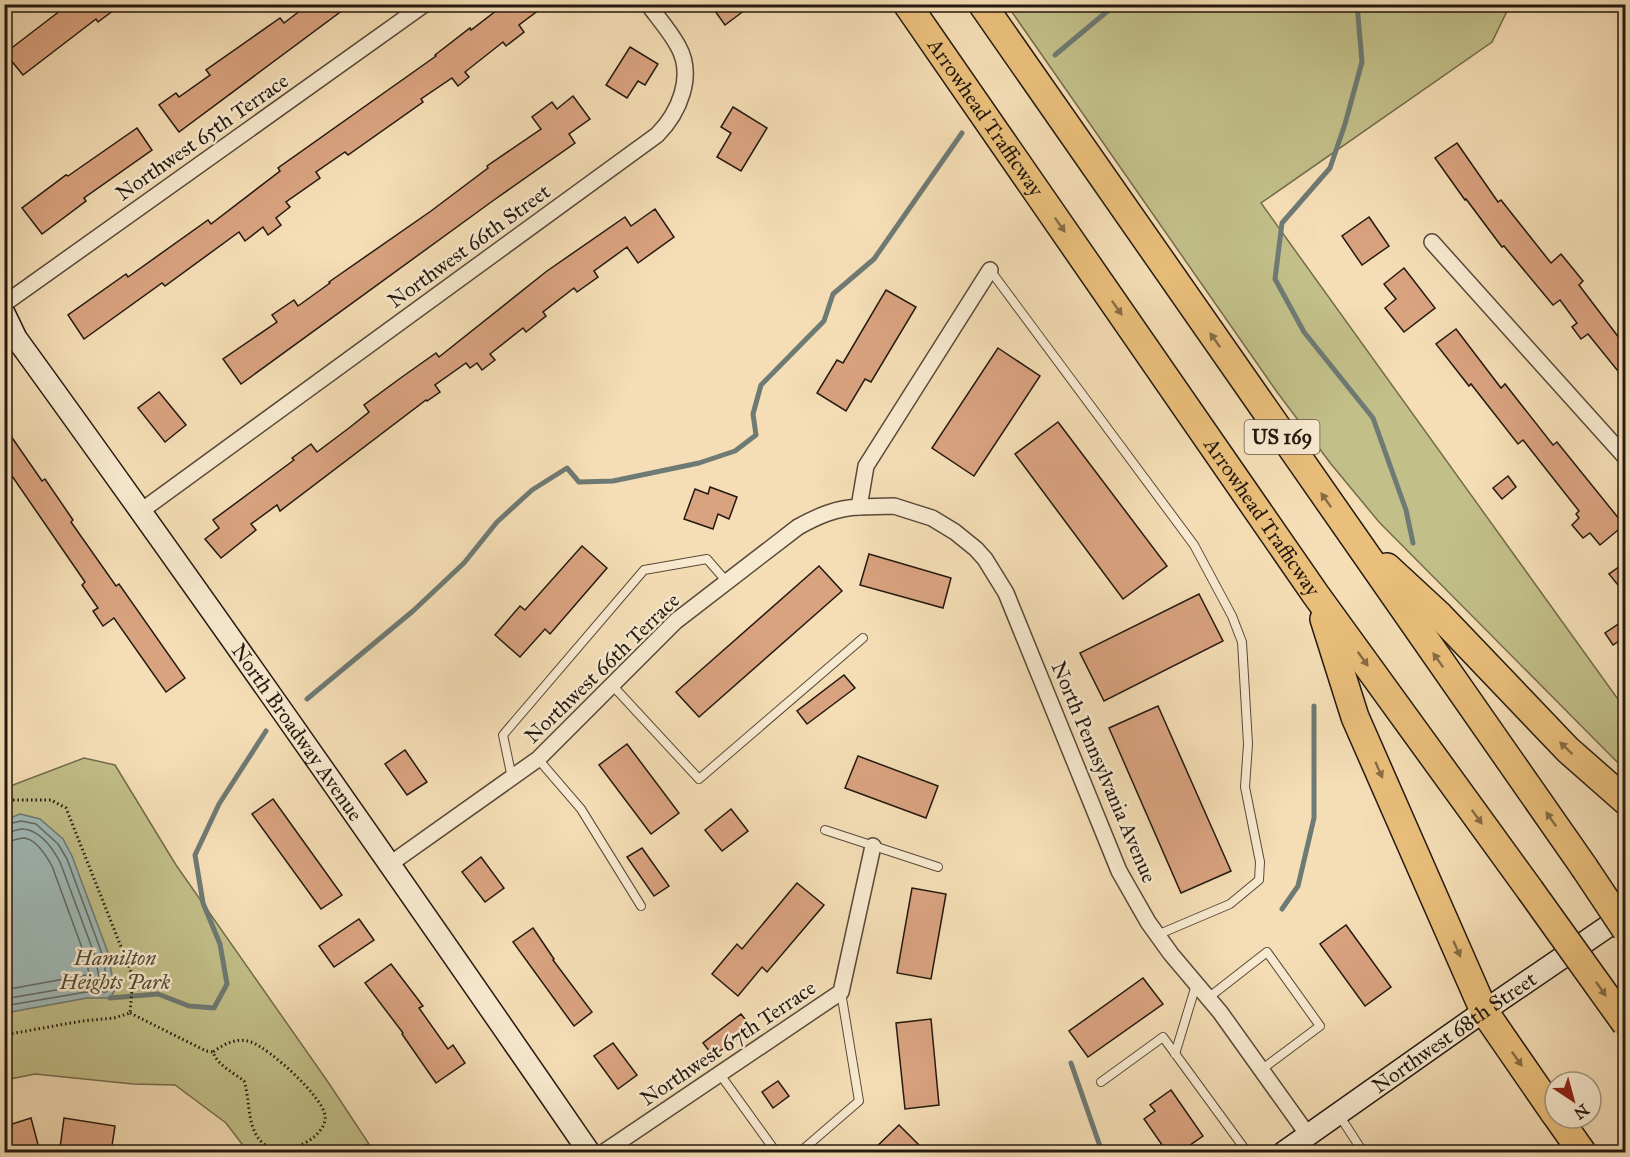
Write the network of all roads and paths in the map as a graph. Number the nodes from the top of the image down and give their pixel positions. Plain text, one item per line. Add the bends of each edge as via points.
1 (425, 4) edge
2 (648, 4) edge
3 (907, 4) edge
4 (982, 4) edge
5 (1432, 243) dead end
6 (990, 270) joint
7 (4, 304) edge
8 (4, 313) edge
9 (1626, 458) edge
10 (859, 507) junction
11 (141, 511) junction
12 (1345, 527) junction
13 (727, 582) junction
14 (1316, 595) junction
15 (862, 638) dead end
16 (611, 684) junction
17 (538, 759) junction
18 (512, 778) junction
19 (4, 800) edge
20 (1626, 801) edge
21 (825, 830) dead end
22 (873, 846) junction
23 (390, 864) junction
24 (938, 867) dead end
25 (641, 906) dead end
26 (1626, 914) edge
27 (1626, 930) edge
28 (1157, 935) junction
29 (1196, 985) junction
30 (841, 992) junction
31 (1208, 998) junction
32 (1484, 1011) junction
33 (130, 1013) junction
34 (1626, 1024) edge
35 (4, 1035) edge
36 (213, 1052) junction
37 (1175, 1054) junction
38 (1261, 1070) junction
39 (719, 1073) junction
40 (1101, 1082) dead end
41 (1543, 1097) edge
42 (1338, 1114) junction
43 (1566, 1130) edge
44 (1308, 1135) junction
45 (589, 1152) edge
46 (604, 1152) edge
47 (776, 1152) edge
48 (800, 1152) edge
49 (1247, 1152) edge
50 (1284, 1152) edge
51 (1363, 1152) edge
52 (1582, 1152) edge

1 - 7 street, Northwest 65th Terrace
2 - 11 street, Northwest 66th Street via 679,47 684,70 681,100 673,117 657,135
3 -> 14 highway, Arrowhead Trafficway / US 169
12 -> 4 highway, US 169
5 - 9 street
6 - 10 street via 866,466
6 - 28 lane via 1194,545 1242,642 1248,744 1245,788 1260,862 1259,880 1230,904
8 - 11 street, North Broadway Avenue via 16,338
10 - 13 street, Northwest 66th Terrace via 819,515
10 - 28 street, North Pennsylvania Avenue via 894,506 932,518 985,559 1006,593 1119,871
11 - 23 street, North Broadway Avenue
20 -> 12 highway via 1568,750 1440,616
27 -> 12 highway, US 169, bridge
13 - 16 street, Northwest 66th Terrace via 676,621
13 - 18 lane via 707,559 645,570 503,735
14 -> 32 highway via 1356,717
14 -> 34 highway, Arrowhead Trafficway / US 169, bridge
15 - 16 lane via 699,779
16 - 17 street, Northwest 66th Terrace
17 - 18 street, Northwest 66th Terrace
17 - 25 lane via 581,809
18 - 23 street, Northwest 66th Terrace
19 - 33 path via 51,800 66,808 133,977
21 - 22 lane
22 - 24 lane
22 - 30 street, Northwest 67th Terrace
23 - 45 street, North Broadway Avenue
26 - 32 street, Northwest 68th Street
28 - 29 street, North Pennsylvania Avenue
29 - 31 street, North Pennsylvania Avenue
29 - 37 lane
30 - 39 street, Northwest 67th Terrace
30 - 48 lane via 859,1101
31 - 38 street, North Pennsylvania Avenue
31 - 38 lane via 1267,951 1320,1026
32 -> 41 highway
32 - 42 street, Northwest 68th Street
33 - 35 path
33 - 36 path
36 - 36 path via 225,1068 244,1081 253,1128 269,1148 293,1148 318,1134 325,1116 312,1092 291,1071 250,1041 232,1042
37 - 40 lane via 1163,1037
37 - 49 lane
38 - 44 street, North Pennsylvania Avenue
39 - 46 street, Northwest 67th Terrace
39 - 47 lane
42 - 44 street, Northwest 68th Street
42 - 51 lane
43 - 52 highway
44 - 50 street, Northwest 68th Street

